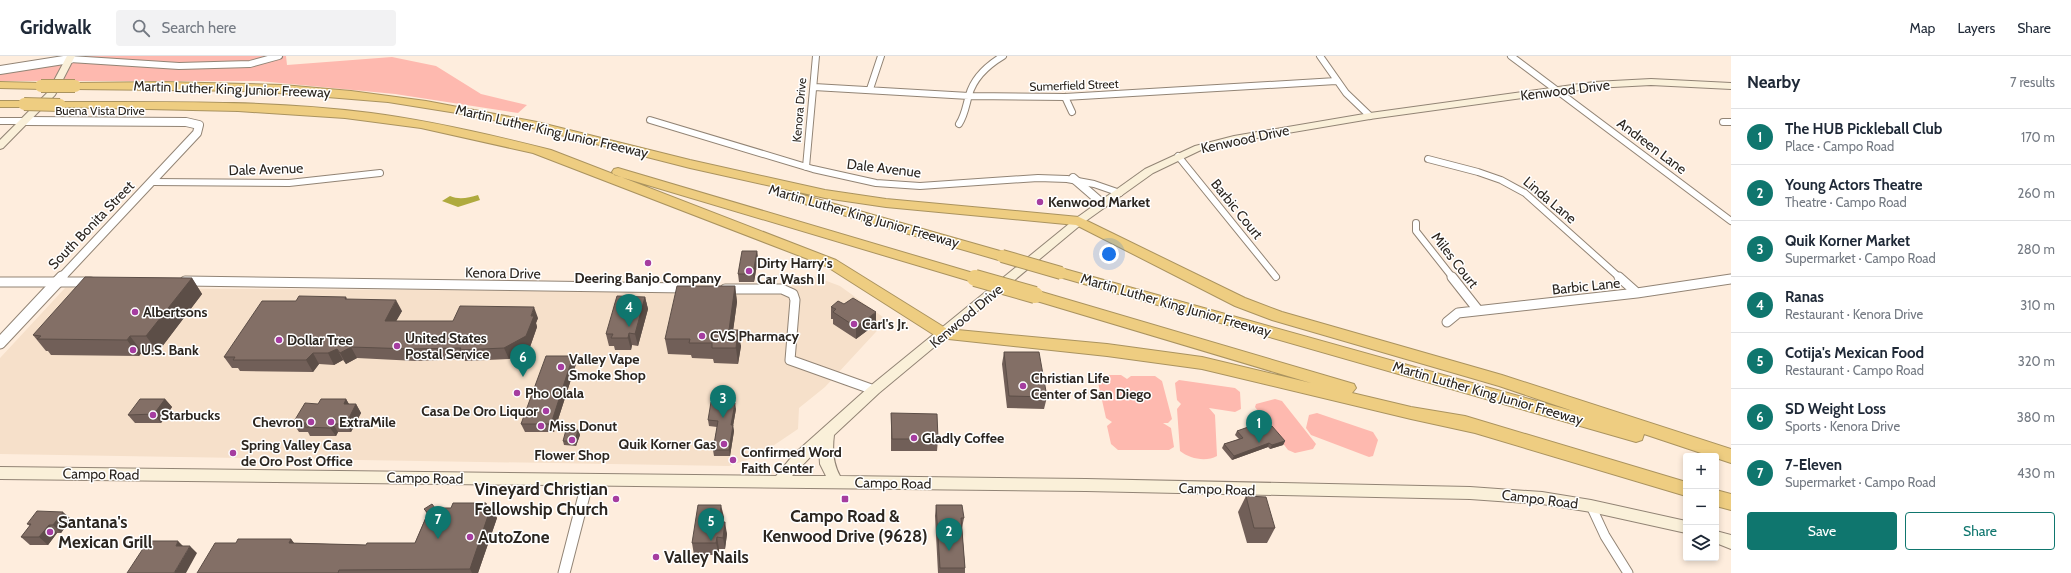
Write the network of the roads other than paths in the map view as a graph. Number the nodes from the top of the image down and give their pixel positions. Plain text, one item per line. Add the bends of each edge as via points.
1 (279, 56) edge
2 (816, 56) edge
3 (881, 56) edge
4 (1003, 56) edge
5 (1320, 56) edge
6 (1511, 56) edge
7 (71, 57) edge
8 (0, 70) edge
9 (1336, 81) junction
10 (0, 85) edge
11 (1731, 86) edge
12 (814, 87) junction
13 (870, 89) junction
14 (1558, 91) junction
15 (969, 96) junction
16 (1065, 98) junction
17 (0, 104) edge
18 (1072, 112) dead end
19 (1370, 116) junction
20 (650, 120) dead end
21 (0, 121) edge
22 (26, 121) junction
23 (1723, 122) dead end
24 (1731, 122) edge
25 (959, 124) dead end
26 (199, 125) joint
27 (0, 146) edge
28 (538, 151) junction
29 (1178, 156) junction
30 (1428, 159) dead end
31 (682, 162) junction
32 (806, 167) junction
33 (380, 173) dead end
34 (1073, 178) junction
35 (152, 182) junction
36 (1120, 193) junction
37 (1103, 204) junction
38 (1078, 221) junction
39 (1731, 221) edge
40 (1416, 223) dead end
41 (1276, 278) dead end
42 (1731, 279) edge
43 (179, 281) edge
44 (0, 282) edge
45 (56, 282) junction
46 (98, 282) edge
47 (694, 288) edge
48 (716, 289) edge
49 (1637, 293) junction
50 (1478, 310) junction
51 (1447, 322) dead end
52 (944, 334) junction
53 (1, 341) edge
54 (874, 390) junction
55 (1475, 426) junction
56 (827, 433) junction
57 (1699, 453) edge
58 (1731, 456) edge
59 (1719, 459) edge
60 (1731, 462) edge
61 (0, 473) edge
62 (588, 480) junction
63 (779, 482) junction
64 (836, 482) junction
65 (1683, 488) edge
66 (1719, 499) edge
67 (1731, 502) edge
68 (1591, 506) junction
69 (1683, 526) edge
70 (1719, 538) edge
71 (1731, 542) edge
72 (564, 573) edge
73 (1628, 573) edge

1 - 7 street via 250,64 179,66
2 - 12 street, Kenora Drive
3 - 13 street
4 - 15 street via 978,76
5 - 9 street
6 - 14 street, Andreen Lane
7 - 8 street
7 - 22 main road via 52,93
9 - 16 street, Sumerfield Street
9 - 19 street
10 - 31 highway, Martin Luther King Junior Freeway, bridge via 185,85 368,96 443,106 522,122
11 - 14 main road, Kenwood Drive via 1633,82
12 - 13 street, Sumerfield Street
12 - 32 street, Kenora Drive
13 - 15 street, Sumerfield Street
14 - 19 main road, Kenwood Drive
14 - 39 street, Andreen Lane
15 - 16 street, Sumerfield Street
15 - 25 street via 965,116
16 - 18 street
17 - 28 highway, Martin Luther King Junior Freeway, bridge via 252,107 346,114 490,138
19 - 29 main road, Kenwood Drive via 1234,138
20 - 32 street, Dale Avenue
21 - 22 street, Buena Vista Drive
22 - 26 street, Buena Vista Drive via 186,122
22 - 27 main road
23 - 24 street
26 - 35 street, South Bonita Street via 197,133
28 - 52 highway via 831,263
28 - 55 highway, Martin Luther King Junior Freeway, bridge via 620,172
29 - 36 main road, Kenwood Drive via 1150,171
29 - 41 street, Barbic Court
30 - 49 street, Linda Lane via 1474,168 1525,193
31 - 38 highway via 825,194 886,203
31 - 57 highway, Martin Luther King Junior Freeway, bridge via 814,203
32 - 34 street, Dale Avenue via 846,178 918,186
33 - 35 street, Dale Avenue via 289,183
34 - 36 street, Dale Avenue via 1107,186
34 - 37 street
35 - 45 street, South Bonita Street
36 - 37 main road, Kenwood Drive
37 - 38 main road, Kenwood Drive
38 - 52 main road, Kenwood Drive
38 - 58 highway via 1240,302 1277,316 1502,381
40 - 50 street, Miles Court via 1416,231
42 - 49 street, Barbic Lane
43 - 47 street, Kenora Drive
44 - 45 street
45 - 46 street
45 - 53 street, South Bonita Street
48 - 54 street via 782,289 793,294 796,300 790,360
49 - 50 street, Barbic Lane
50 - 51 street, Barbic Lane via 1458,314
52 - 54 main road, Kenwood Drive
52 - 55 highway via 1107,350 1202,363
54 - 56 main road, Kenwood Drive
55 - 65 highway, Martin Luther King Junior Freeway
56 - 63 main road, Kenwood Drive via 799,458
56 - 64 main road via 825,459
59 - 60 highway
61 - 62 main road, Campo Road
62 - 63 main road, Campo Road
62 - 72 street
63 - 64 main road, Campo Road
64 - 68 main road, Campo Road via 1125,485 1470,493 1542,498
66 - 67 highway
68 - 69 main road, Campo Road
68 - 73 street via 1605,536
70 - 71 main road

